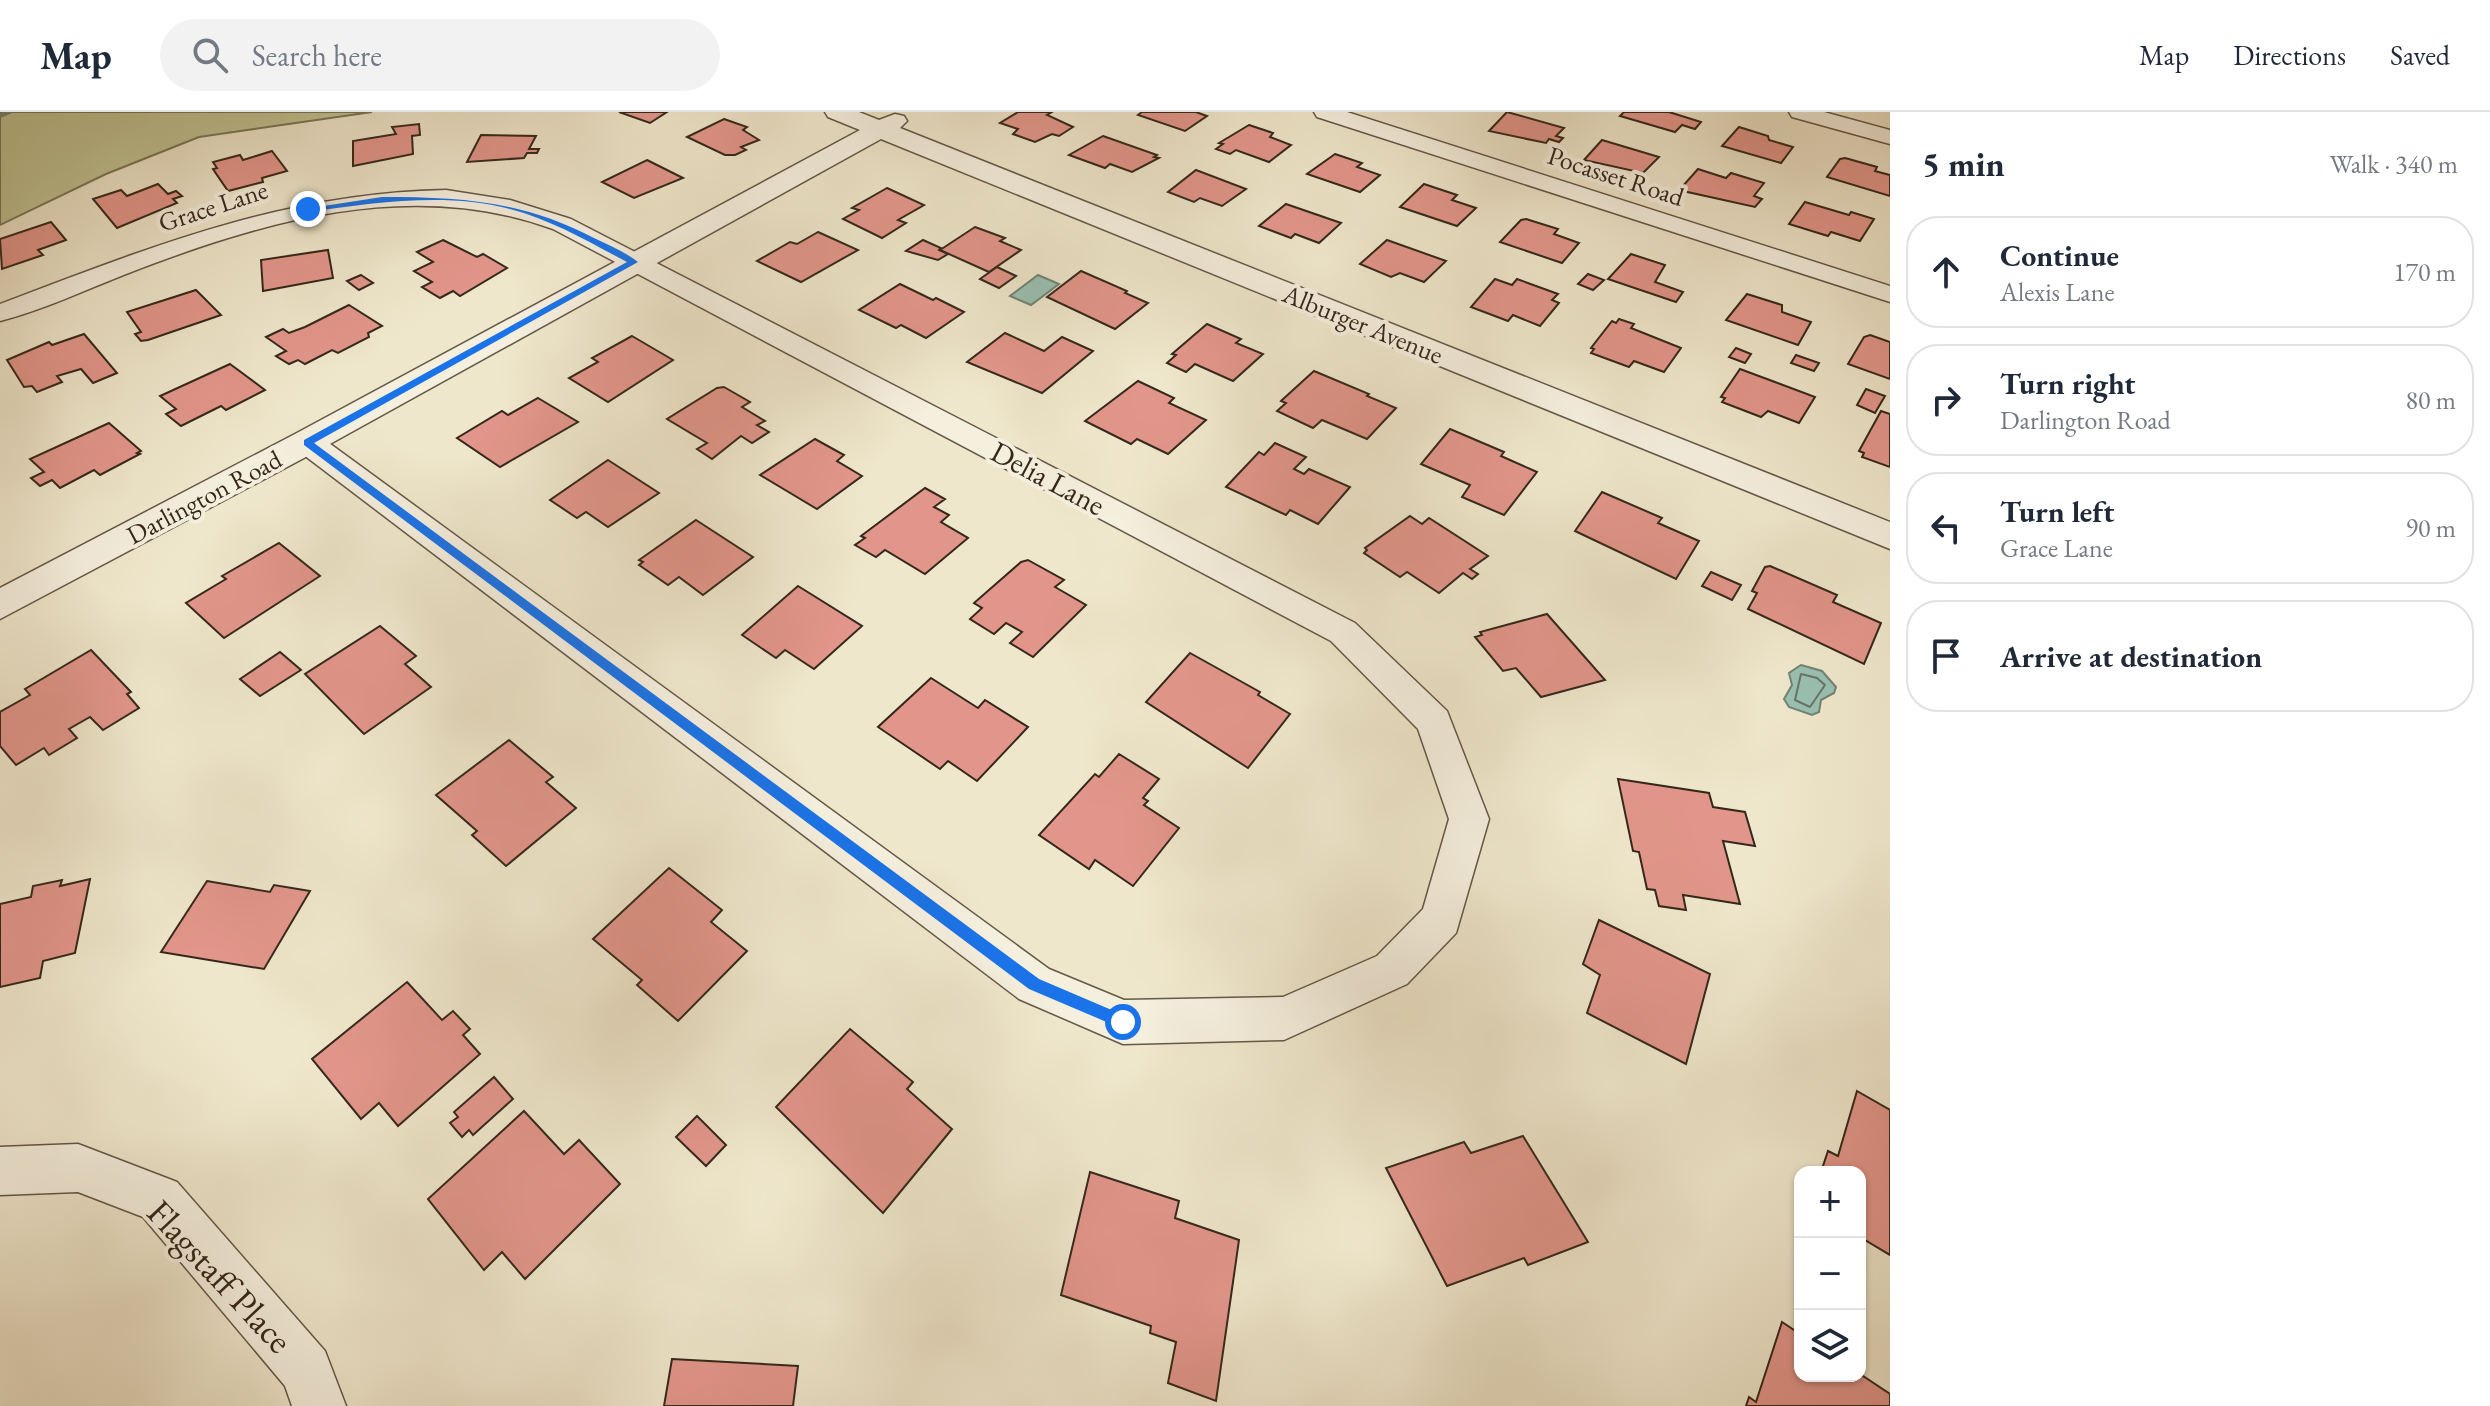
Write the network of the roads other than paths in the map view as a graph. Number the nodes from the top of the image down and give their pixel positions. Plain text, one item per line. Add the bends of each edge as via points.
1 (837, 112) edge
2 (913, 112) edge
3 (1325, 112) edge
4 (1800, 112) edge
5 (880, 130) junction
6 (1890, 137) edge
7 (634, 262) junction
8 (1890, 294) edge
9 (0, 313) edge
10 (307, 442) junction
11 (1890, 536) edge
12 (0, 605) edge
13 (0, 1171) edge
14 (319, 1406) edge

1 - 5 street, Alburger Avenue
2 - 5 street, Darlington Road
3 - 8 street, Pocasset Road
4 - 6 street
5 - 7 street, Darlington Road
5 - 11 street, Alburger Avenue
7 - 9 street, Grace Lane via 562,224 509,206 382,199 259,221
7 - 10 street, Darlington Road
7 - 10 street, Delia Lane via 1343,632 1434,721 1469,819 1441,919 1392,970 1284,1018 1123,1022 1034,984
10 - 12 street, Darlington Road
13 - 14 street, Flagstaff Place via 78,1168 160,1199 306,1370

